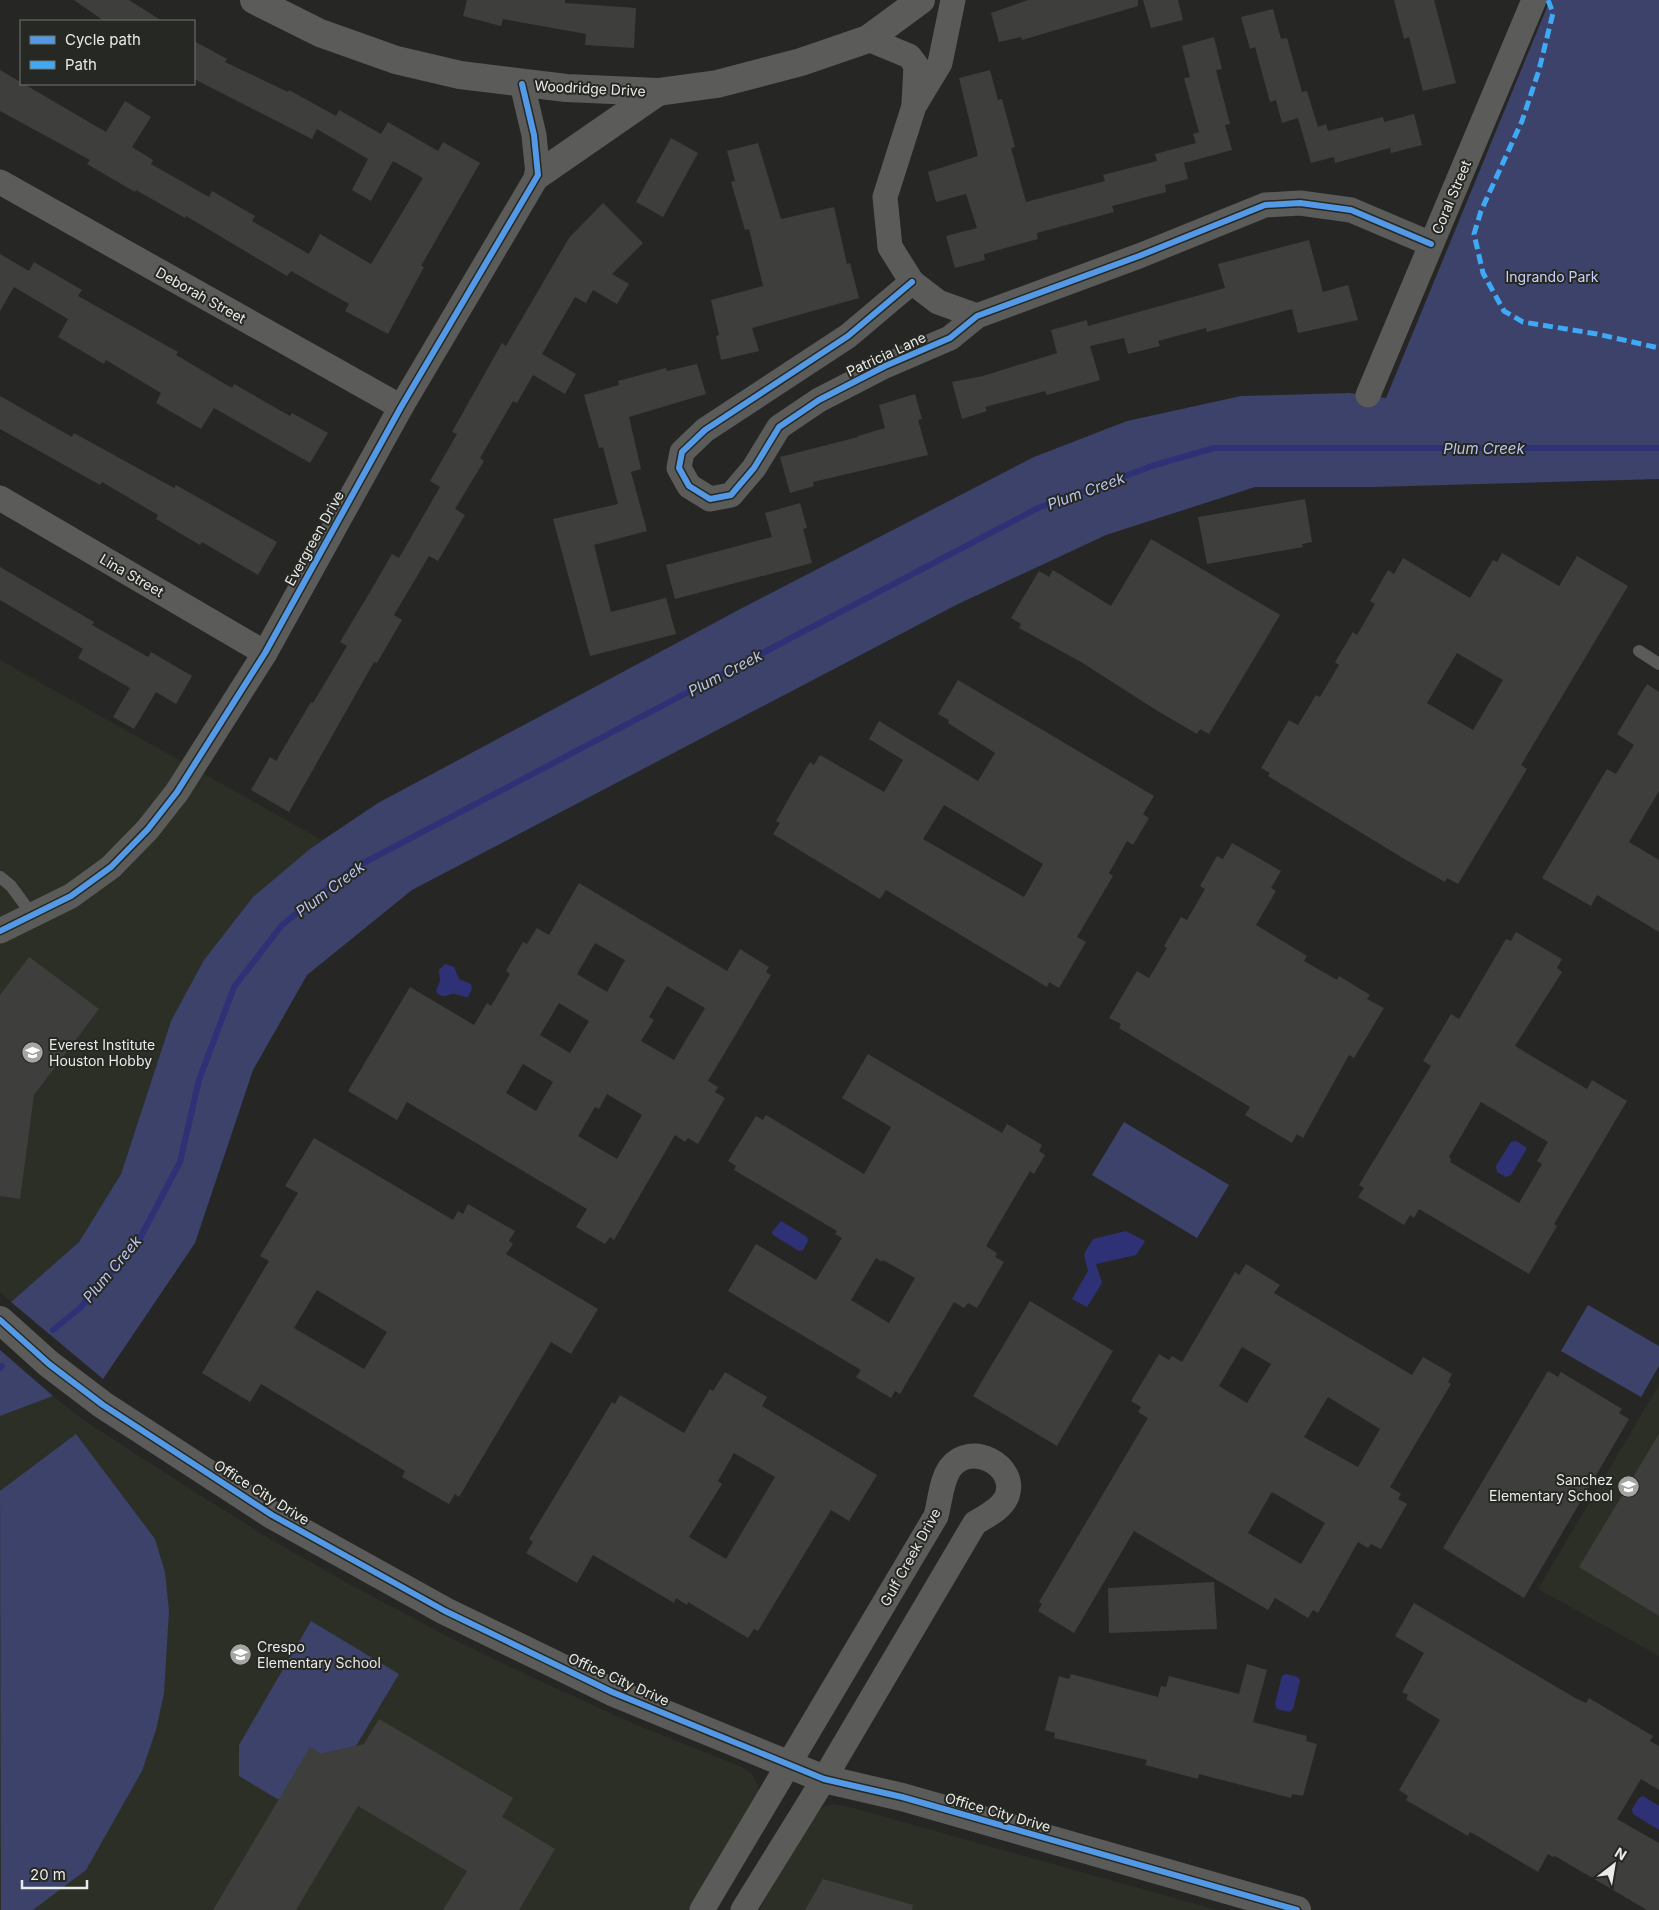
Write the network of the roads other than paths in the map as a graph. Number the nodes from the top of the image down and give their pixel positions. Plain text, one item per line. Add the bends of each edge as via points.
1 (254, 0) edge
2 (921, 0) edge
3 (953, 0) edge
4 (1534, 0) edge
5 (868, 38) junction
6 (522, 84) junction
7 (658, 92) junction
8 (914, 106) junction
9 (538, 175) junction
10 (0, 182) edge
11 (1431, 244) junction
12 (912, 282) junction
13 (977, 316) junction
14 (1368, 395) dead end
15 (401, 407) junction
16 (0, 498) edge
17 (1639, 651) dead end
18 (265, 653) junction
19 (1659, 664) edge
20 (0, 876) edge
21 (33, 916) junction
22 (0, 930) edge
23 (0, 1320) edge
24 (790, 1764) junction
25 (824, 1779) junction
26 (702, 1910) edge
27 (743, 1910) edge
28 (1297, 1910) edge

1 - 6 street, Woodridge Drive via 320,33 396,60 460,75
2 - 5 street, Woodridge Drive
3 - 8 street via 940,62
4 - 11 street, Coral Street
5 - 7 street, Woodridge Drive via 801,62 717,84
5 - 8 street via 909,56 916,65
6 - 7 street, Woodridge Drive
6 - 9 street via 534,135
7 - 9 street
8 - 12 street via 885,197 890,247
9 - 15 street, Evergreen Drive
10 - 15 street, Deborah Street
11 - 13 street, Patricia Lane via 1351,210 1300,203 1265,205
11 - 14 street, Coral Street
12 - 13 street via 938,302
12 - 13 street, Patricia Lane via 848,336 705,430 682,452 679,468 689,486 710,499 731,495 754,468 779,427 818,400 884,366 950,338
15 - 18 street, Evergreen Drive
16 - 18 street, Lina Street
17 - 19 lane
18 - 21 street, Evergreen Drive via 178,792 148,829 111,867 71,896
20 - 21 lane
21 - 22 street, Evergreen Drive
23 - 24 street, Office City Drive via 49,1364 103,1404 280,1519 445,1611 612,1692
24 - 25 street, Office City Drive
24 - 25 street, Gulf Creek Drive via 936,1516 950,1468 963,1457 979,1454 992,1460 1002,1470 1008,1494 995,1511 975,1523
24 - 26 street, Gulf Creek Drive
25 - 27 street, Gulf Creek Drive
25 - 28 street, Office City Drive via 902,1797

